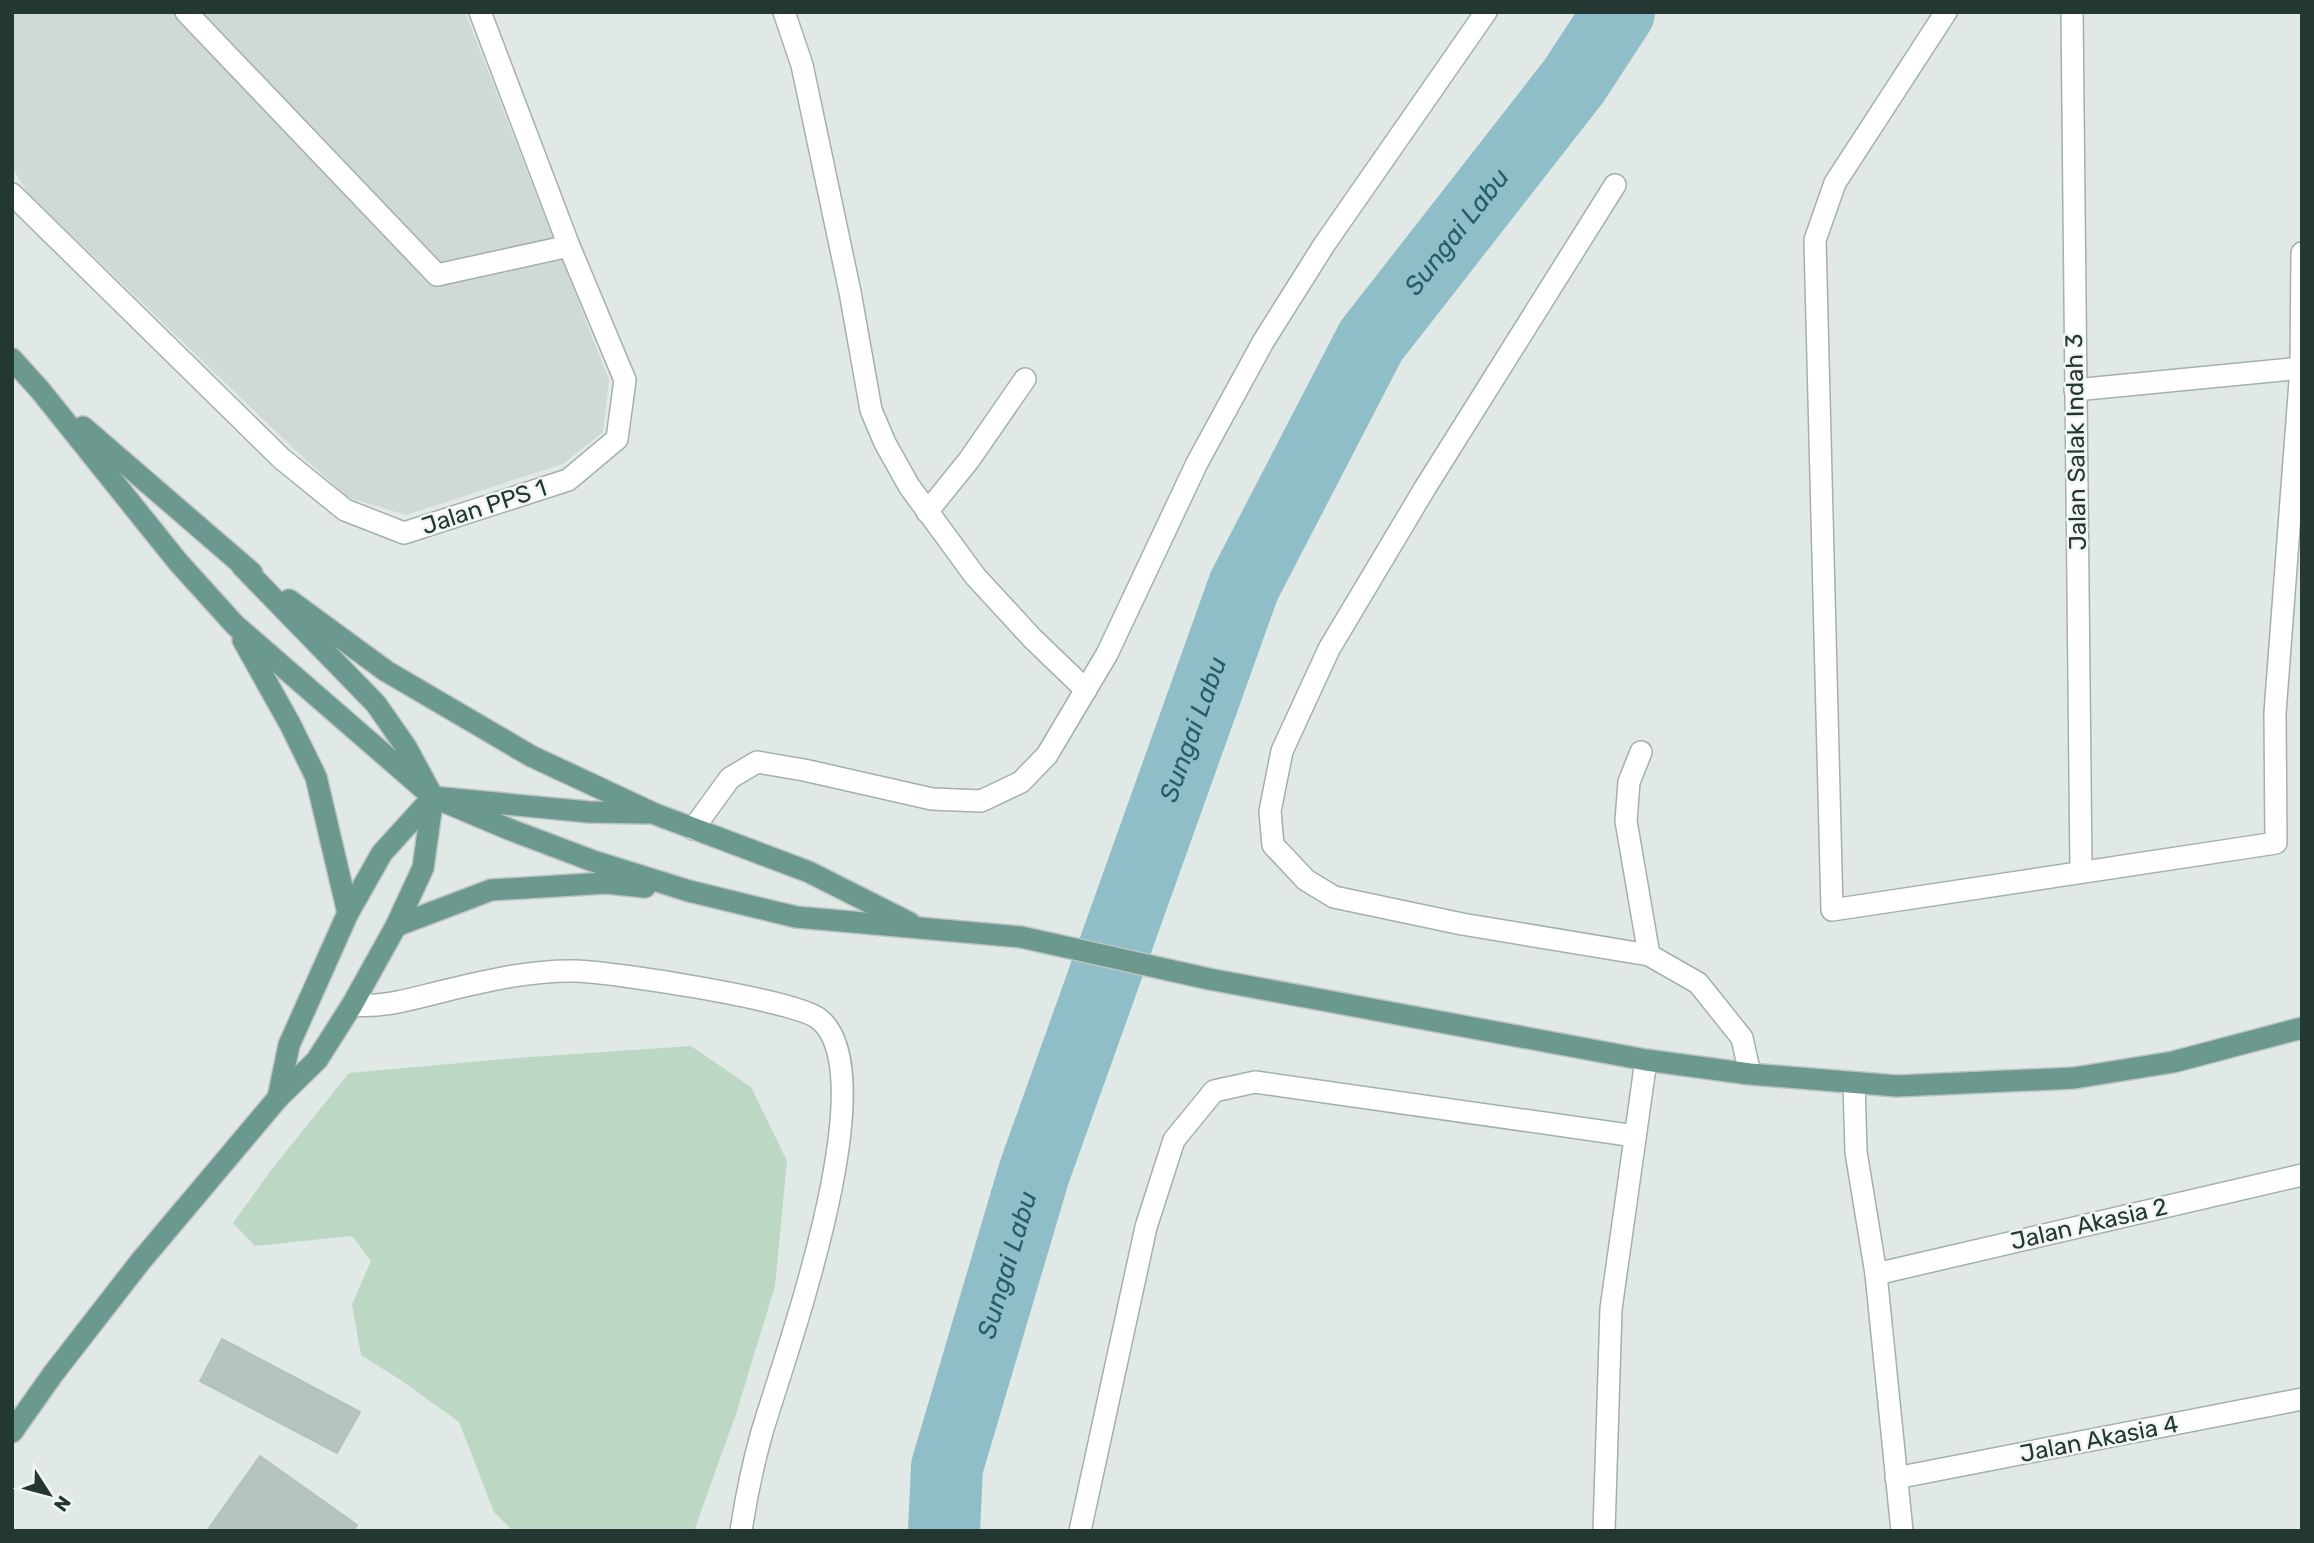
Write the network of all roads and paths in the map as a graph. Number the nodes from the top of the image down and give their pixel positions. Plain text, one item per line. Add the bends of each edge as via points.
1 (186, 12) edge
2 (480, 12) edge
3 (784, 12) edge
4 (1486, 12) edge
5 (1946, 12) edge
6 (2072, 12) edge
7 (1615, 185) dead end
8 (12, 194) edge
9 (569, 246) junction
10 (2302, 253) edge
11 (12, 359) edge
12 (2302, 368) edge
13 (1025, 379) dead end
14 (40, 390) junction
15 (2075, 390) junction
16 (927, 512) junction
17 (242, 566) junction
18 (235, 625) junction
19 (1086, 690) junction
20 (1641, 752) dead end
21 (433, 797) junction
22 (655, 814) junction
23 (693, 829) junction
24 (2081, 872) junction
25 (689, 891) junction
26 (348, 913) junction
27 (396, 926) junction
28 (921, 929) junction
29 (1649, 956) junction
30 (352, 1005) junction
31 (2302, 1028) edge
32 (1646, 1060) junction
33 (1750, 1074) junction
34 (1854, 1083) junction
35 (278, 1098) junction
36 (1635, 1136) junction
37 (2302, 1175) edge
38 (1876, 1274) junction
39 (2302, 1399) edge
40 (12, 1433) edge
41 (1896, 1478) junction
42 (741, 1531) edge
43 (1080, 1531) edge
44 (1604, 1531) edge
45 (1902, 1531) edge

1 - 9 street via 437,275
2 - 9 street, Jalan PPS 1
3 - 16 street via 802,65 871,410
4 - 19 street via 1324,245 1264,342 1198,463
5 - 24 street via 1835,183 1815,240 1832,910
6 - 15 street, Jalan Salak Indah 3
7 - 29 street via 1329,649 1282,751 1270,811 1273,845 1306,880 1334,897 1462,925
8 - 9 street, Jalan PPS 1 via 282,459 345,510 404,533 568,480 617,439 625,380
10 - 12 street
11 - 14 main road
12 - 15 street
12 - 24 street via 2275,713 2276,843
13 - 16 street
14 - 17 main road
14 - 18 main road via 178,562
15 - 24 street, Jalan Salak Indah 3
16 - 19 street via 975,576
17 - 21 main road via 376,704
17 - 22 main road via 386,671 531,756
18 - 21 main road
18 - 26 main road via 316,777
19 - 23 street via 1047,755 1030,773 981,801 932,799 757,762 730,778
20 - 29 street via 1629,782 1626,821
21 - 22 main road
21 - 25 main road via 581,856
21 - 26 main road via 382,853
21 - 27 main road via 423,868
22 - 23 main road
23 - 28 main road via 808,872
25 - 27 main road via 606,883 491,890
25 - 28 main road via 796,917
26 - 35 main road via 289,1045
27 - 30 main road
28 - 32 main road via 1021,937 1209,979
29 - 33 street via 1698,983 1742,1038
30 - 35 main road via 317,1060
30 - 42 street via 372,1007 476,983 578,971 803,1010 820,1019 830,1032 841,1069 842,1129 802,1308 762,1435
31 - 34 main road via 2173,1062 2074,1078 1898,1086
32 - 33 main road
32 - 36 street
33 - 34 main road
34 - 38 street via 1856,1152
35 - 40 main road via 140,1262
36 - 43 street via 1255,1082 1214,1091 1174,1140 1146,1227
36 - 44 street via 1611,1309
37 - 38 street, Jalan Akasia 2
38 - 41 street
39 - 41 street, Jalan Akasia 4
41 - 45 street

